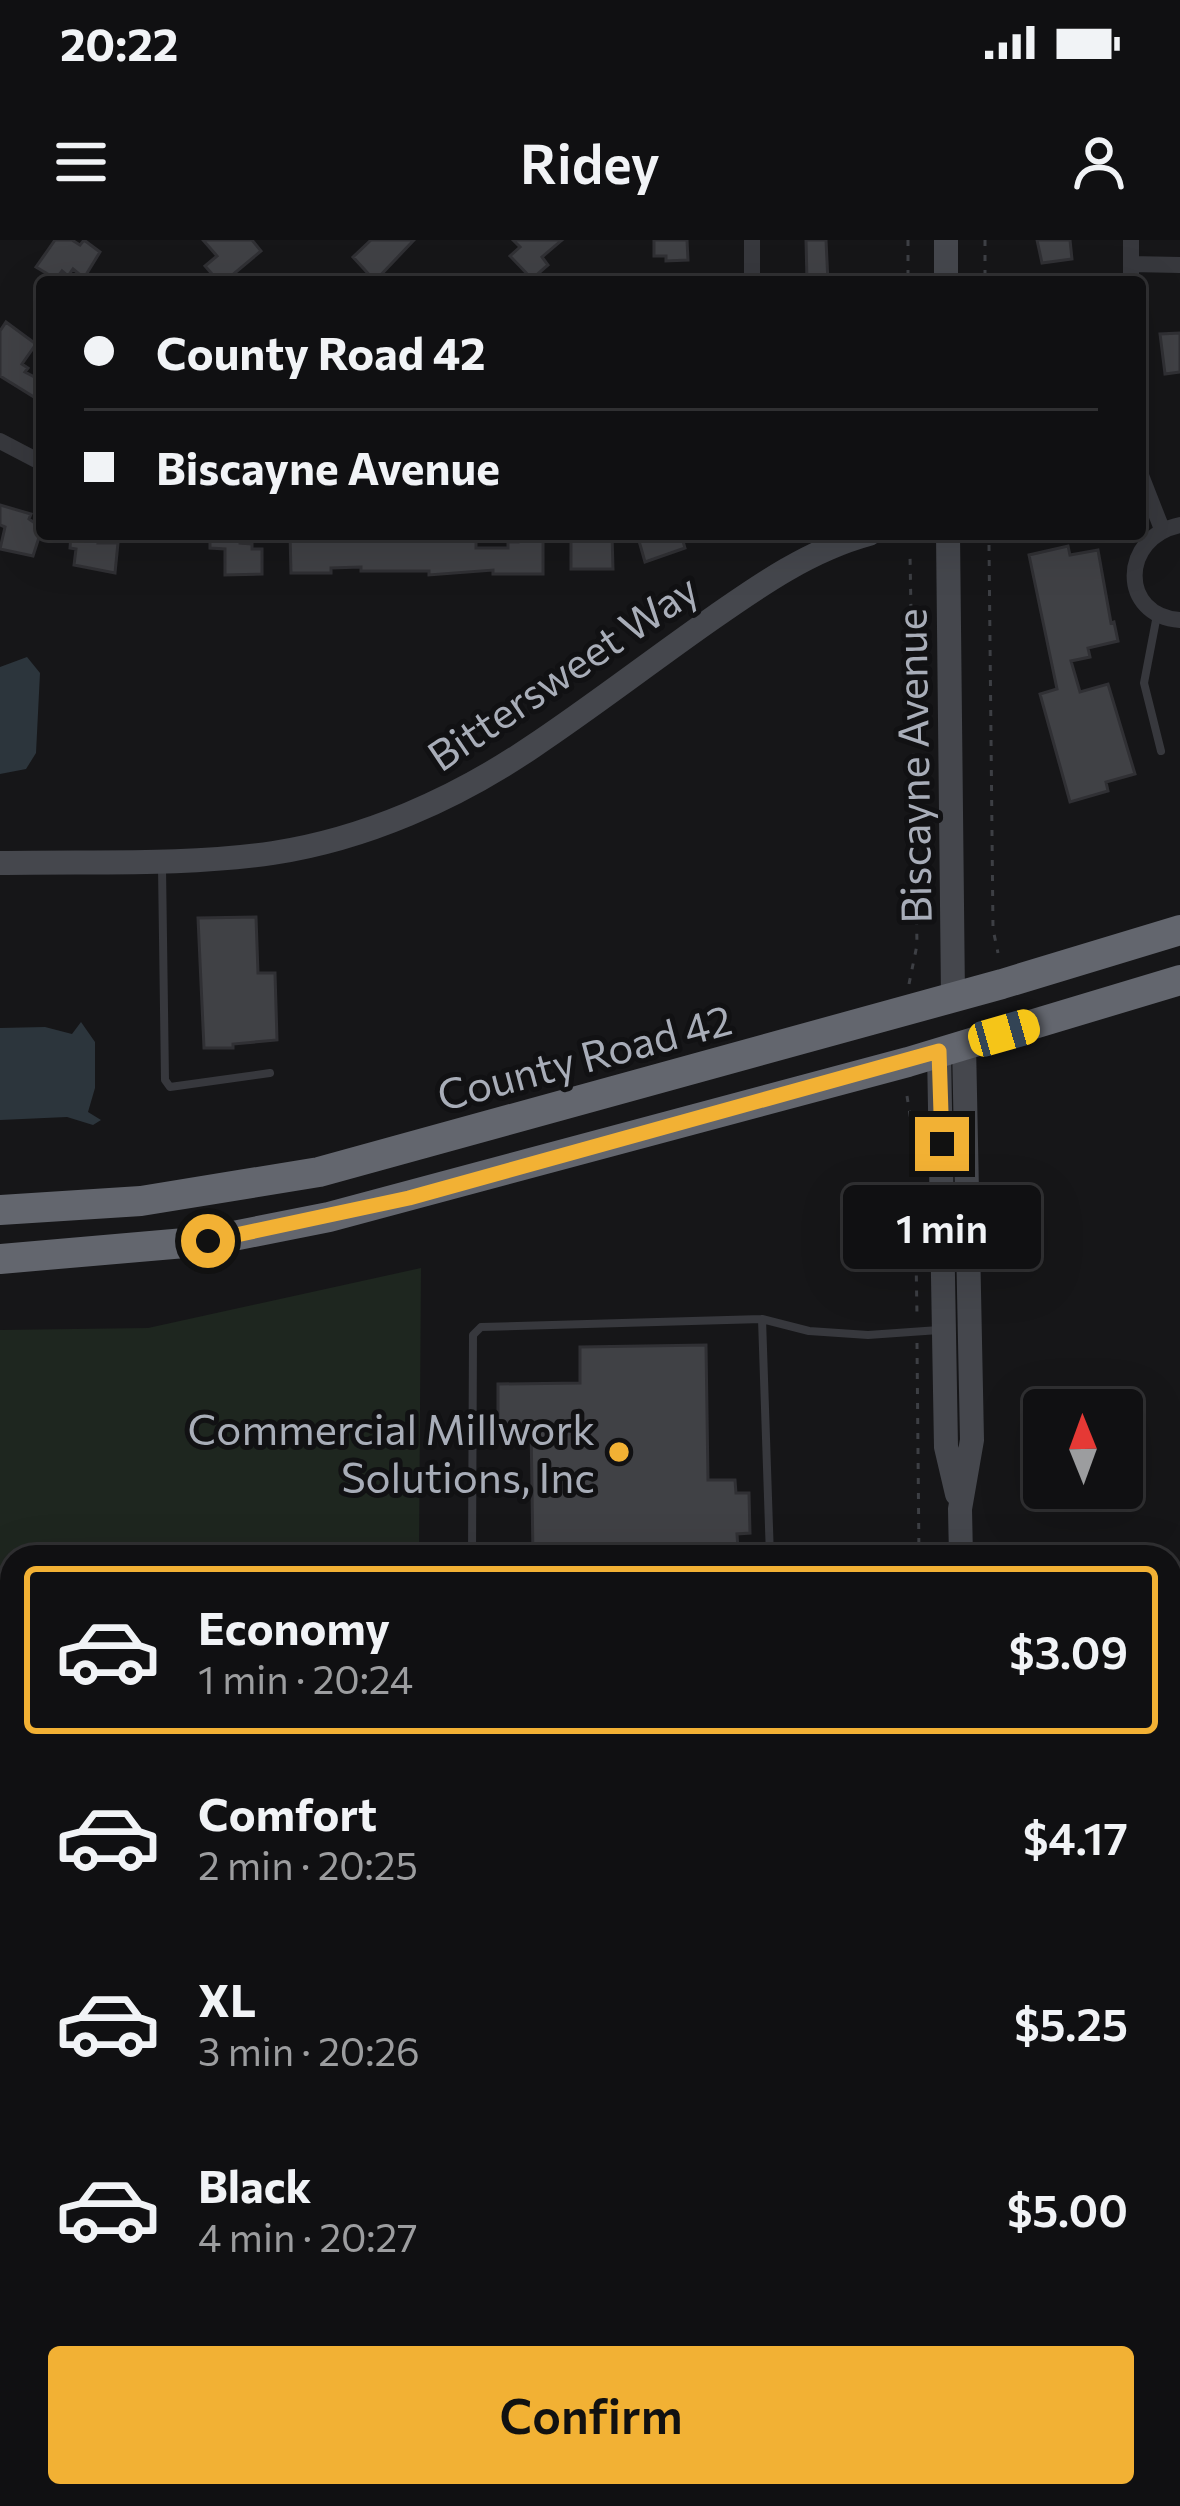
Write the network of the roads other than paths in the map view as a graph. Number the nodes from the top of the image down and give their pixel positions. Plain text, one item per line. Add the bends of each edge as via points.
1 (752, 240) edge
2 (946, 240) edge
3 (1131, 240) edge
4 (1180, 265) edge
5 (1131, 273) edge
6 (752, 276) edge
7 (946, 276) edge
8 (0, 441) edge
9 (36, 460) edge
10 (1146, 488) edge
11 (1171, 527) edge
12 (854, 540) edge
13 (948, 540) edge
14 (1158, 614) junction
15 (1180, 620) edge
16 (1161, 751) dead end
17 (162, 860) junction
18 (0, 863) edge
19 (1180, 930) edge
20 (1180, 980) edge
21 (953, 997) junction
22 (951, 1048) junction
23 (270, 1073) dead end
24 (0, 1210) edge
25 (0, 1259) edge
26 (763, 1318) junction
27 (944, 1330) junction
28 (960, 1508) junction
29 (472, 1545) edge
30 (770, 1545) edge
31 (961, 1545) edge

1 - 6 street
2 - 7 street
3 - 5 street
4 - 5 street
8 - 9 street
10 - 11 street
11 - 14 street via 1138,552 1134,568 1142,600
12 - 17 street, Bittersweet Way via 791,566 532,747 421,808 316,845
13 - 21 street, Biscayne Avenue
14 - 15 street
14 - 16 lane via 1144,683
17 - 18 street, Bittersweet Way
17 - 23 lane via 165,1080 170,1087
19 - 21 highway, County Road 42
20 - 22 highway
21 - 24 highway, County Road 42 via 319,1172 141,1201
22 - 25 highway via 329,1217 208,1241
22 - 27 street
22 - 28 street via 972,1440
26 - 27 lane via 868,1335
26 - 29 lane via 481,1327 473,1335
26 - 30 lane
27 - 28 street via 946,1447
28 - 31 street

